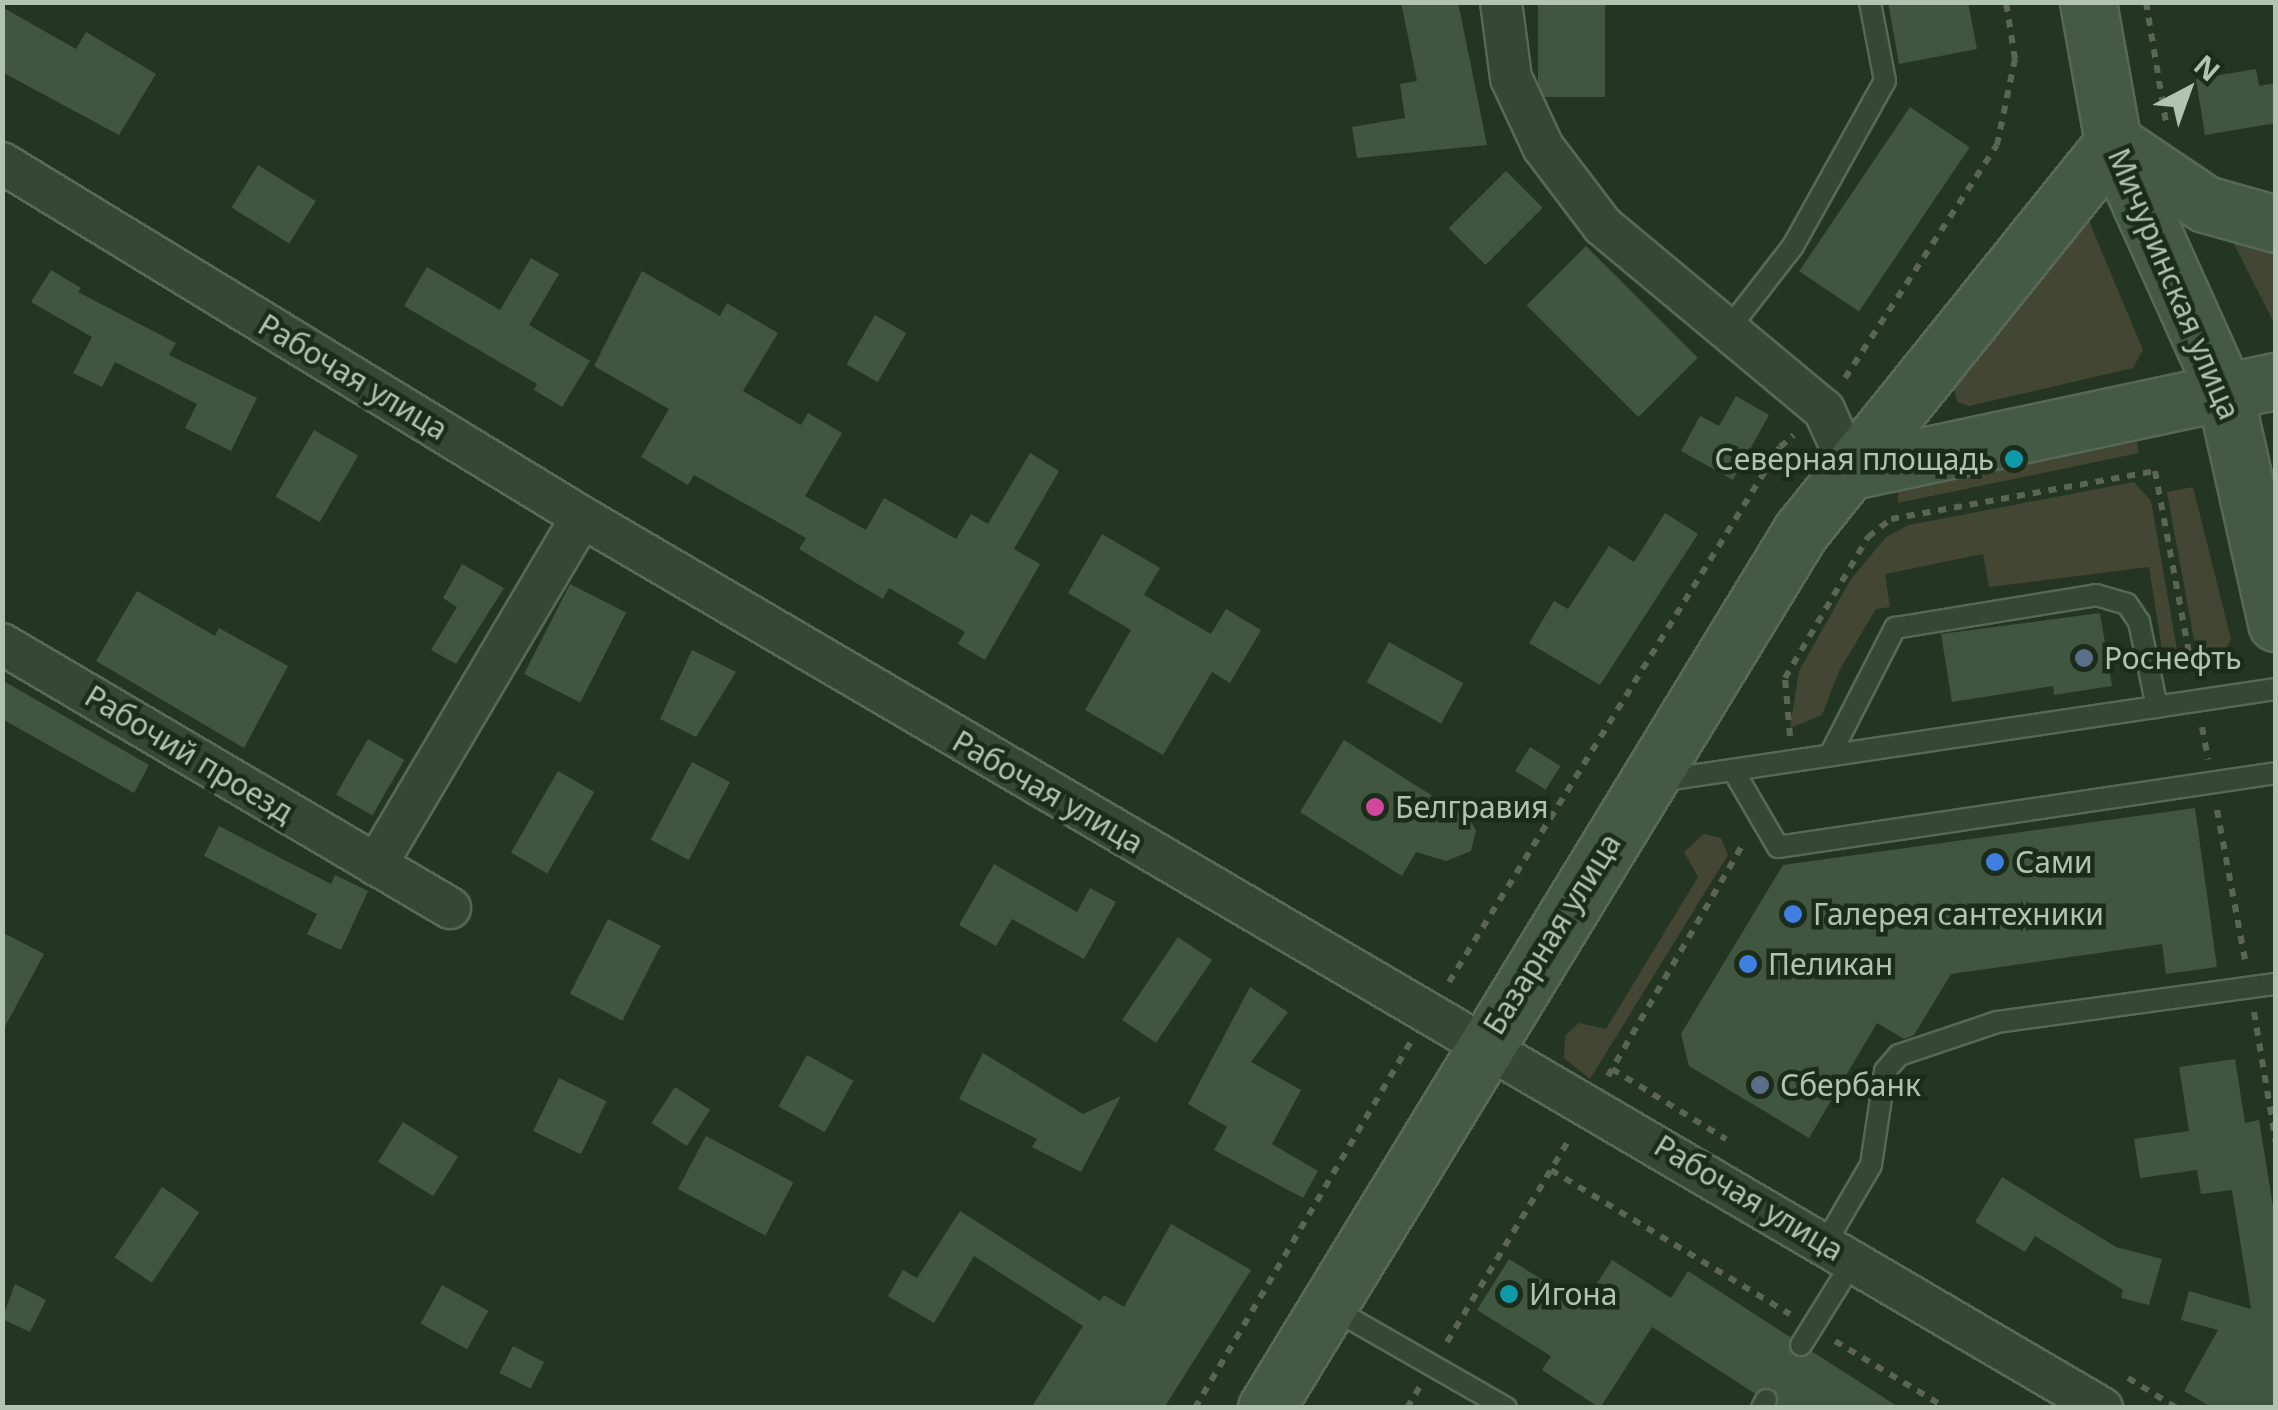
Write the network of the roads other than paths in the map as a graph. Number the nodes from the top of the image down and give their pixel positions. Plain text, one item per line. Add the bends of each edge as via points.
1 (1500, 2) edge
2 (1870, 2) edge
3 (2088, 2) edge
4 (2113, 142) junction
5 (2, 162) edge
6 (2276, 224) edge
7 (1728, 331) junction
8 (2250, 385) edge
9 (1852, 471) junction
10 (582, 517) junction
11 (2276, 623) edge
12 (2, 644) edge
13 (2276, 689) edge
14 (2157, 706) junction
15 (1830, 755) junction
16 (1733, 770) junction
17 (2276, 773) edge
18 (1646, 783) junction
19 (376, 865) junction
20 (450, 908) dead end
21 (2276, 984) edge
22 (1483, 1046) junction
23 (1840, 1252) junction
24 (1328, 1306) junction
25 (1807, 1336) road end
26 (1266, 1408) edge
27 (1506, 1408) edge
28 (2102, 1408) edge

1 - 7 street via 1512,78 1543,148 1602,226
2 - 7 lane via 1885,81 1793,246
3 - 4 main road, Мичуринская улица
4 - 6 main road via 2206,204
4 - 8 main road, Мичуринская улица
4 - 9 main road, Базарная улица
5 - 10 street, Рабочая улица
7 - 9 street via 1824,410
8 - 9 main road
8 - 11 main road, Мичуринская улица
9 - 18 main road, Базарная улица via 1801,531
10 - 19 street
10 - 22 street, Рабочая улица
12 - 19 street, Рабочий проезд
13 - 14 lane
14 - 15 lane
14 - 15 lane via 2139,622 2126,604 2096,595 1894,628
15 - 16 lane
16 - 17 lane via 1778,847
16 - 18 lane
18 - 22 main road, Базарная улица
19 - 20 street, Рабочий проезд
21 - 23 lane via 1997,1022 1899,1055 1885,1071 1871,1165
22 - 23 street, Рабочая улица
22 - 24 main road, Базарная улица
23 - 25 lane
23 - 28 street, Рабочая улица
24 - 26 main road, Базарная улица
24 - 27 lane

